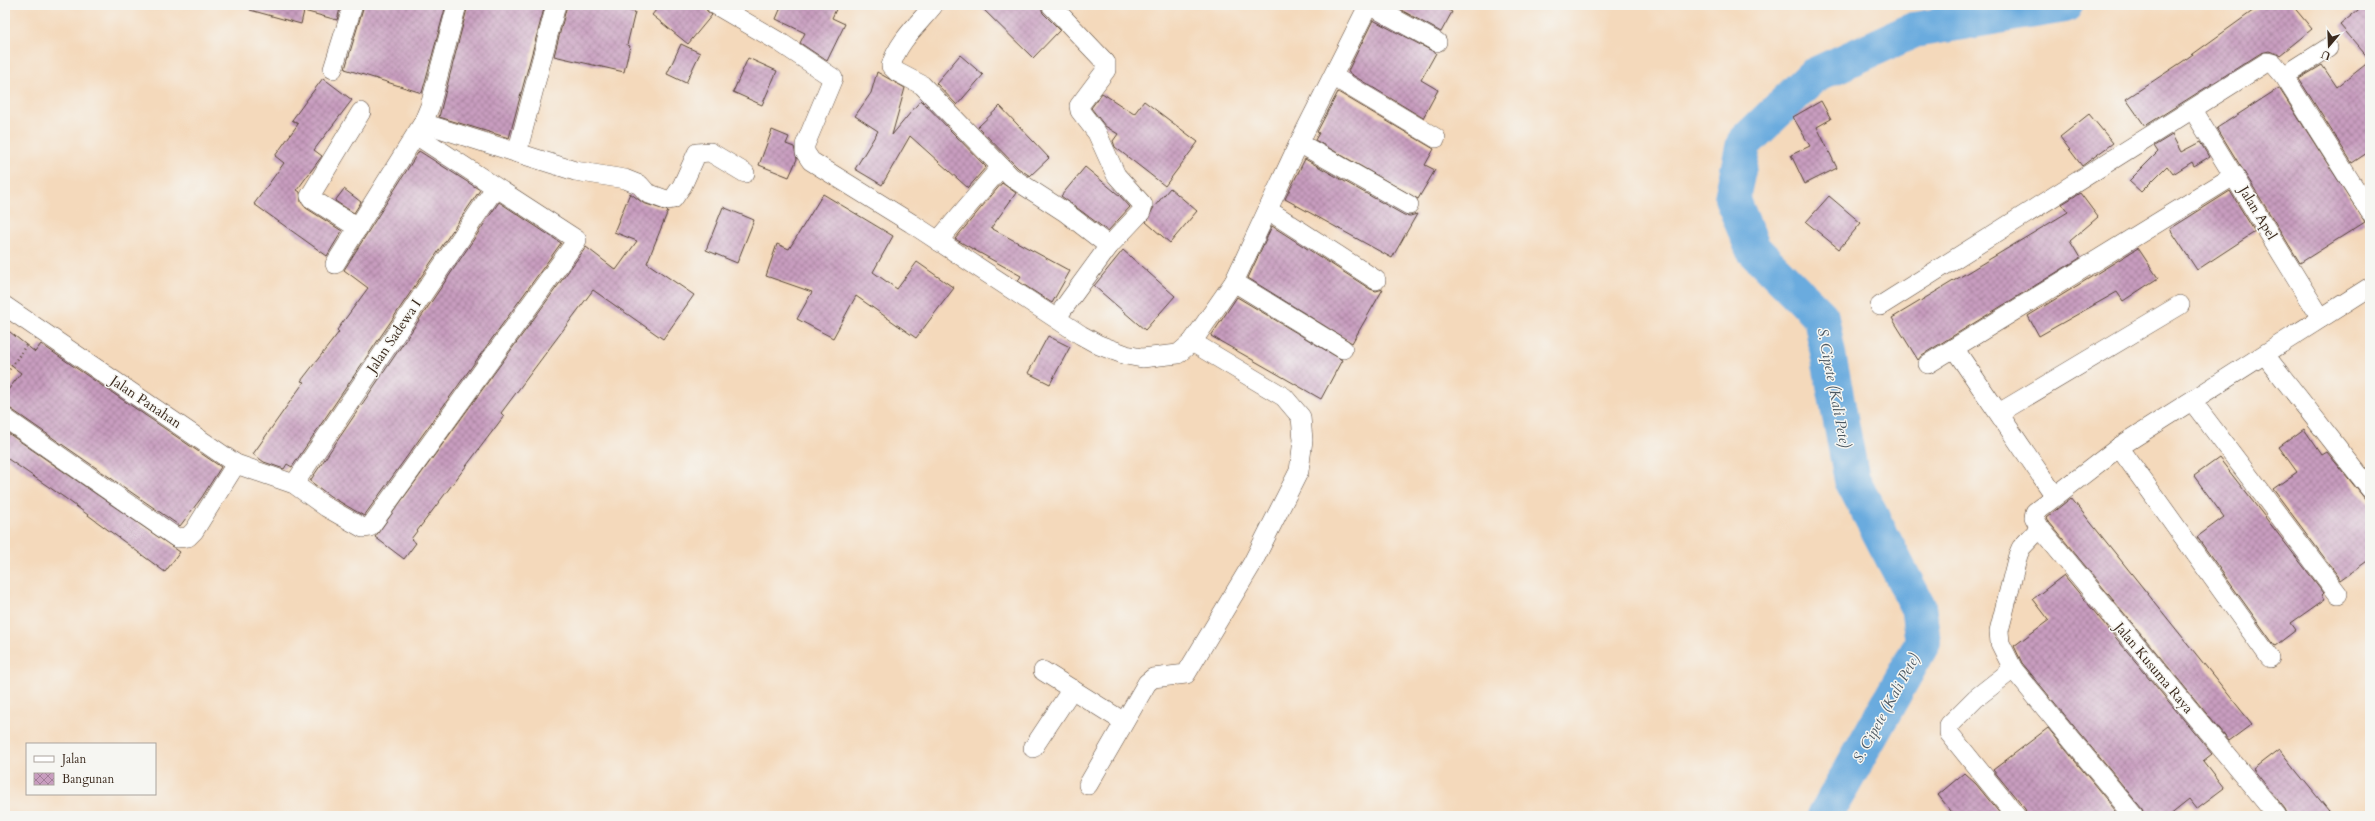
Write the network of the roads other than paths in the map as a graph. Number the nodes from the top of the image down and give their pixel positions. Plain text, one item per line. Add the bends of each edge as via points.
1 (353, 5) edge
2 (457, 5) edge
3 (556, 5) edge
4 (716, 5) edge
5 (1051, 5) edge
6 (933, 6) edge
7 (1437, 42) dead end
8 (2328, 48) dead end
9 (333, 69) dead end
10 (2284, 76) junction
11 (1334, 77) junction
12 (2193, 110) junction
13 (361, 112) dead end
14 (420, 129) junction
15 (1436, 138) dead end
16 (1299, 143) junction
17 (517, 153) junction
18 (1001, 167) junction
19 (745, 173) dead end
20 (2235, 175) junction
21 (495, 188) junction
22 (1409, 206) dead end
23 (1268, 210) junction
24 (2370, 212) edge
25 (358, 228) junction
26 (938, 241) junction
27 (1110, 246) junction
28 (335, 264) dead end
29 (1376, 280) dead end
30 (1234, 282) junction
31 (2370, 287) edge
32 (2180, 305) dead end
33 (5, 306) edge
34 (1880, 306) dead end
35 (1057, 317) junction
36 (2321, 318) junction
37 (1192, 342) junction
38 (1954, 348) junction
39 (1343, 350) dead end
40 (2265, 355) junction
41 (1928, 364) dead end
42 (2192, 401) junction
43 (1999, 413) junction
44 (5, 418) edge
45 (2119, 446) junction
46 (236, 464) junction
47 (294, 484) junction
48 (2370, 489) edge
49 (2055, 496) junction
50 (2037, 523) junction
51 (2338, 594) dead end
52 (2270, 658) dead end
53 (2013, 669) junction
54 (1043, 671) dead end
55 (1072, 689) junction
56 (1124, 722) junction
57 (1033, 748) dead end
58 (1088, 785) dead end
59 (2016, 816) edge
60 (2134, 816) edge
61 (2276, 816) edge

1 - 9 street
2 - 14 street via 430,106
3 - 17 street
4 - 26 street via 781,42 833,78 805,144 805,152 811,161
5 - 27 street via 1106,63 1106,70 1079,106 1080,111 1098,133 1116,175 1143,205 1141,212
6 - 18 street via 904,42 893,58 891,66 922,86
7 - 11 street via 1375,8 1370,8 1362,19
8 - 10 street
10 - 12 street via 2273,63 2264,63
10 - 24 street
11 - 15 street
11 - 16 street
12 - 20 street, Jalan Apel
12 - 34 street
13 - 25 street via 310,196
14 - 17 street
14 - 21 street
14 - 25 street
16 - 22 street
16 - 23 street
17 - 19 street via 575,172 625,179 640,185 647,193 666,200 672,199 679,190 697,153 710,152
18 - 26 street
18 - 27 street via 1011,177 1065,212
20 - 36 street, Jalan Apel
20 - 38 street
21 - 47 street, Jalan Sadewa I
21 - 47 street, Jalan Panahan via 577,240 373,526 363,528
23 - 29 street
23 - 30 street
25 - 28 street
26 - 35 street
27 - 35 street
30 - 37 street
30 - 39 street
31 - 36 street
32 - 43 street
33 - 46 street, Jalan Panahan
35 - 37 street via 1099,345 1142,358 1178,354
36 - 40 street
37 - 56 street via 1284,397 1301,417 1303,440 1299,471 1252,564 1186,674 1153,678 1147,683
38 - 41 street
38 - 43 street
40 - 42 street
40 - 48 street
42 - 45 street
42 - 51 street
43 - 49 street
44 - 46 street via 177,538 188,537 194,531
45 - 49 street
45 - 52 street
46 - 47 street, Jalan Panahan
49 - 50 street via 2037,510
50 - 53 street via 2018,556 1999,631 2000,643
50 - 61 street, Jalan Kusuma Raya
53 - 59 street via 1951,721 1949,733
53 - 60 street
54 - 55 street
55 - 56 street
55 - 57 street
56 - 58 street

